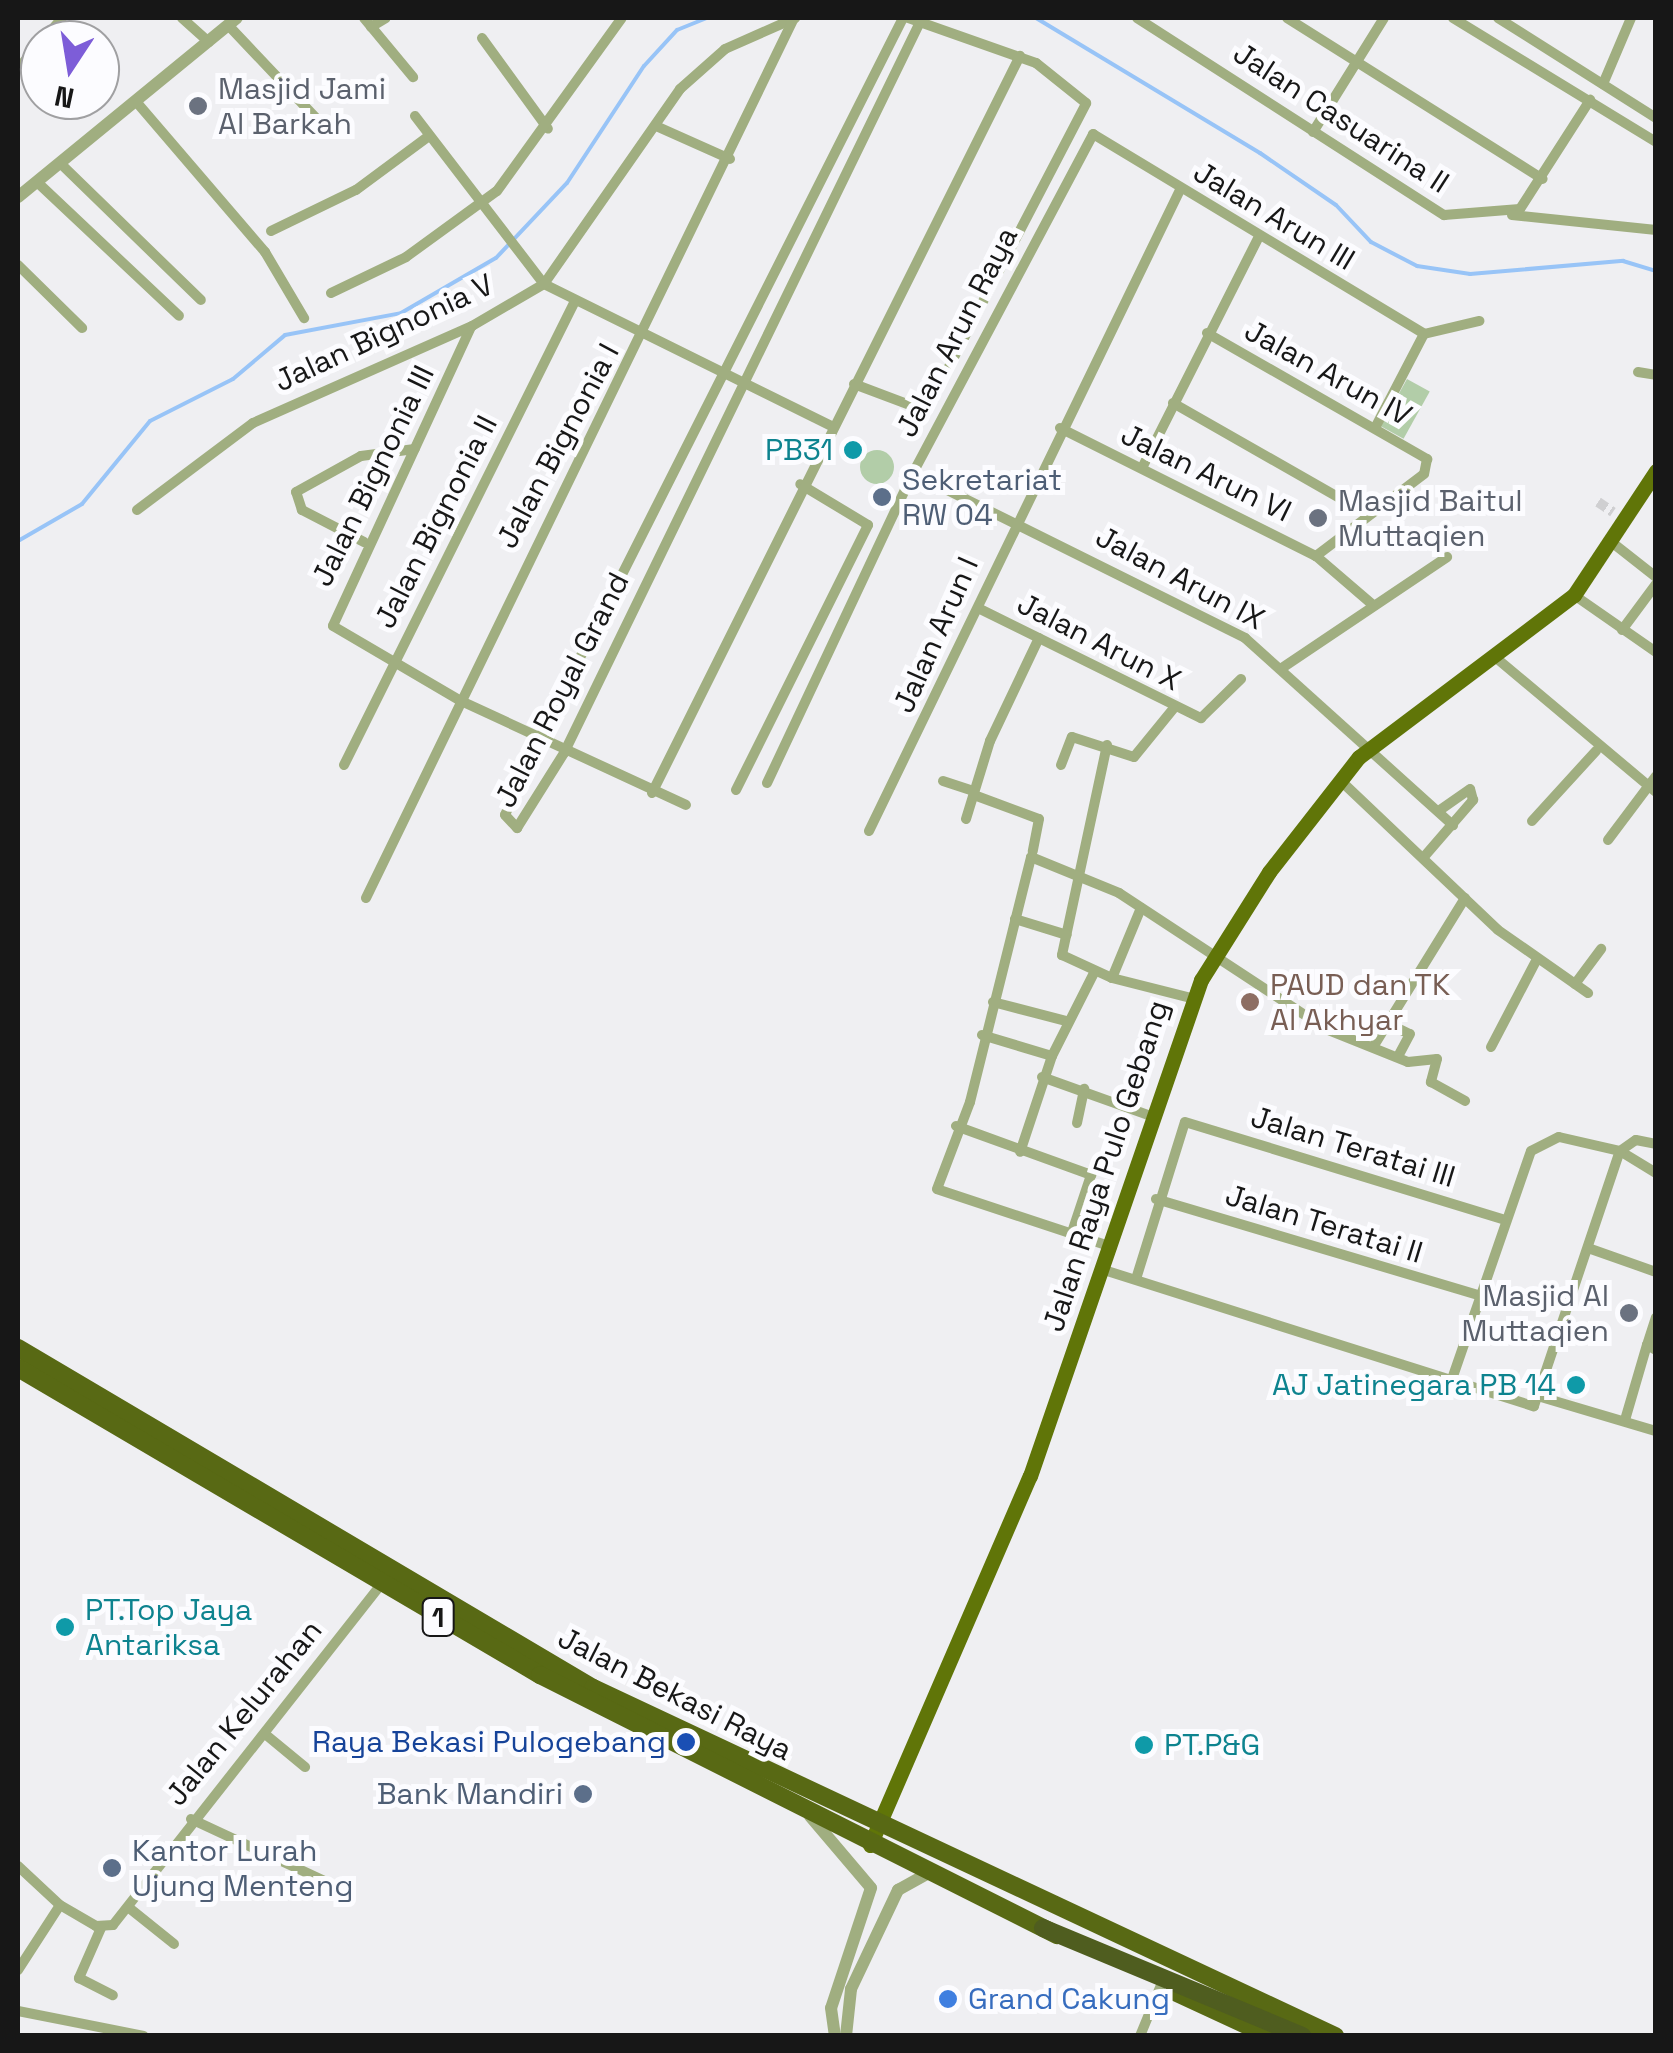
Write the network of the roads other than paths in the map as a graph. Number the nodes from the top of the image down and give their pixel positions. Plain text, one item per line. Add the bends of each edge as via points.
1 (182, 18) edge
2 (386, 18) edge
3 (622, 18) edge
4 (796, 18) edge
5 (906, 18) edge
6 (1137, 18) edge
7 (1287, 18) edge
8 (1384, 18) edge
9 (1453, 18) edge
10 (1498, 18) edge
11 (1631, 18) edge
12 (921, 19) edge
13 (232, 21) edge
14 (367, 22) edge
15 (482, 38) dead end
16 (209, 42) junction
17 (1020, 56) junction
18 (1355, 62) junction
19 (414, 78) dead end
20 (1602, 84) junction
21 (1590, 100) junction
22 (139, 105) junction
23 (415, 116) dead end
24 (316, 118) dead end
25 (1656, 118) edge
26 (656, 126) junction
27 (548, 129) junction
28 (1313, 132) junction
29 (1101, 135) joint
30 (429, 136) junction
31 (1656, 142) edge
32 (730, 160) junction
33 (61, 164) junction
34 (1543, 179) junction
35 (37, 182) junction
36 (1180, 190) junction
37 (19, 191) edge
38 (482, 204) junction
39 (1510, 215) junction
40 (1656, 230) edge
41 (271, 231) dead end
42 (1258, 238) junction
43 (18, 265) edge
44 (544, 284) junction
45 (331, 294) dead end
46 (201, 300) dead end
47 (574, 303) junction
48 (179, 316) dead end
49 (304, 318) dead end
50 (1479, 321) dead end
51 (472, 326) junction
52 (82, 328) dead end
53 (1207, 334) junction
54 (1424, 334) junction
55 (644, 336) junction
56 (1638, 372) dead end
57 (725, 373) junction
58 (1656, 375) edge
59 (743, 381) junction
60 (854, 384) junction
61 (1174, 403) junction
62 (830, 426) junction
63 (1060, 428) junction
64 (1375, 428) junction
65 (414, 448) junction
66 (1142, 468) junction
67 (1656, 470) edge
68 (912, 473) junction
69 (800, 484) junction
70 (136, 510) dead end
71 (1613, 512) tunnel mouth
72 (1369, 515) junction
73 (1016, 522) junction
74 (1627, 522) junction
75 (364, 542) junction
76 (1614, 544) junction
77 (1316, 556) junction
78 (1448, 557) dead end
79 (1656, 580) edge
80 (1574, 595) junction
81 (1372, 605) junction
82 (978, 608) junction
83 (1622, 630) junction
84 (1039, 638) junction
85 (1656, 652) edge
86 (1494, 656) junction
87 (392, 665) junction
88 (1282, 668) junction
89 (1240, 678) dead end
90 (458, 700) junction
91 (1174, 708) junction
92 (539, 739) junction
93 (1107, 746) junction
94 (1370, 746) junction
95 (1596, 751) junction
96 (564, 752) junction
97 (344, 765) dead end
98 (1061, 765) dead end
99 (943, 781) dead end
100 (1341, 782) junction
101 (767, 783) dead end
102 (1653, 784) edge
103 (736, 790) dead end
104 (652, 793) junction
105 (972, 793) junction
106 (686, 805) dead end
107 (1438, 810) junction
108 (966, 818) dead end
109 (1532, 821) dead end
110 (1453, 826) junction
111 (869, 831) dead end
112 (1608, 840) dead end
113 (1033, 851) dead end
114 (1422, 858) junction
115 (1077, 872) junction
116 (366, 898) dead end
117 (1464, 898) junction
118 (1141, 908) junction
119 (1015, 918) junction
120 (1067, 935) junction
121 (1601, 949) dead end
122 (1213, 958) junction
123 (1537, 959) junction
124 (1094, 973) junction
125 (1112, 978) junction
126 (1575, 984) junction
127 (1588, 993) dead end
128 (1191, 998) junction
129 (993, 1002) junction
130 (1066, 1021) junction
131 (1387, 1023) junction
132 (982, 1035) junction
133 (1374, 1047) junction
134 (1490, 1048) dead end
135 (1052, 1056) junction
136 (1398, 1057) junction
137 (1042, 1076) junction
138 (1084, 1089) junction
139 (1464, 1101) dead end
140 (1154, 1117) junction
141 (1077, 1123) dead end
142 (956, 1126) junction
143 (1656, 1144) edge
144 (1620, 1150) junction
145 (1020, 1152) junction
146 (1656, 1173) edge
147 (1156, 1199) junction
148 (1505, 1220) junction
149 (1071, 1235) junction
150 (1112, 1247) junction
151 (1588, 1248) junction
152 (1104, 1270) junction
153 (1656, 1272) edge
154 (1136, 1279) junction
155 (1478, 1295) junction
156 (1656, 1318) edge
157 (1651, 1347) edge
158 (18, 1348) edge
159 (18, 1368) edge
160 (1452, 1378) junction
161 (58, 1383) junction
162 (1538, 1401) junction
163 (1625, 1420) junction
164 (1656, 1431) edge
165 (381, 1585) junction
166 (590, 1694) junction
167 (264, 1734) junction
168 (305, 1766) dead end
169 (810, 1816) junction
170 (190, 1819) junction
171 (874, 1836) junction
172 (18, 1866) edge
173 (929, 1873) junction
174 (329, 1884) dead end
175 (60, 1905) junction
176 (128, 1907) junction
177 (101, 1928) junction
178 (1043, 1928) junction
179 (174, 1944) dead end
180 (18, 1970) edge
181 (1161, 1985) junction
182 (112, 1995) dead end
183 (838, 2009) junction
184 (18, 2012) edge
185 (144, 2036) edge
186 (835, 2036) edge
187 (846, 2036) edge
188 (1140, 2036) edge
189 (1270, 2036) edge
190 (1302, 2036) edge
191 (1335, 2036) edge

1 - 16 street
2 - 14 street
3 - 27 street
4 - 26 street, Jalan Bignonia V via 725,48
4 - 32 street, Jalan Bignonia I
5 - 12 street
5 - 57 street, Jalan Royal Grand
6 - 28 street, Jalan Casuarina II
7 - 18 street
8 - 18 street
9 - 21 street
10 - 20 street
11 - 20 street
12 - 17 street
12 - 59 street, Jalan Royal Grand
13 - 16 street
13 - 24 street
14 - 19 street
15 - 27 street
16 - 22 street
17 - 60 street
17 - 60 street via 1083,92 1081,115 926,411
18 - 28 street
18 - 34 street
20 - 25 street
21 - 31 street
21 - 34 street
22 - 33 street
22 - 49 street via 266,252
23 - 30 street
26 - 32 street
26 - 44 street, Jalan Bignonia V
27 - 38 street
28 - 39 street, Jalan Casuarina II via 1427,210
29 - 36 street, Jalan Arun III
29 - 68 street, Jalan Arun Raya via 1084,142
30 - 38 street
30 - 41 street via 356,190
32 - 55 street, Jalan Bignonia I
33 - 35 street
33 - 46 street
34 - 39 street
35 - 37 street
35 - 48 street
36 - 42 street, Jalan Arun III
36 - 63 street, Jalan Arun I
38 - 44 street
38 - 45 street via 377,274
39 - 40 street, Jalan Casuarina II
42 - 53 street
42 - 54 street, Jalan Arun III
43 - 52 street
44 - 47 street
44 - 51 street, Jalan Bignonia V
47 - 55 street
47 - 87 street, Jalan Bignonia II
50 - 54 street
51 - 65 street, Jalan Bignonia III
51 - 70 street, Jalan Bignonia V via 254,422
53 - 61 street
53 - 64 street, Jalan Arun IV
54 - 64 street
55 - 57 street
55 - 90 street, Jalan Bignonia I
56 - 58 street
57 - 59 street
57 - 92 street, Jalan Royal Grand
59 - 62 street
59 - 96 street, Jalan Royal Grand
60 - 62 street
61 - 66 street
61 - 72 street
62 - 69 street
63 - 66 street, Jalan Arun VI
63 - 73 street, Jalan Arun I
64 - 72 street, Jalan Arun IV via 1424,456 1424,474
65 - 75 street, Jalan Bignonia III
65 - 75 street via 360,456 296,492 302,510
66 - 77 street, Jalan Arun VI
67 - 74 main road, Jalan Raya Pulo Gebang
68 - 73 street, Jalan Arun IX
68 - 101 street, Jalan Arun Raya
69 - 103 street via 868,525
69 - 104 street
71 - 74 street
72 - 77 street
73 - 82 street, Jalan Arun I
73 - 88 street, Jalan Arun IX via 1208,615
74 - 76 main road, Jalan Raya Pulo Gebang
75 - 87 street, Jalan Bignonia III via 333,626
76 - 79 street
76 - 80 main road, Jalan Raya Pulo Gebang
77 - 81 street, Jalan Arun VI
78 - 81 street
79 - 83 street
80 - 83 street
80 - 86 main road, Jalan Raya Pulo Gebang
81 - 88 street
82 - 84 street, Jalan Arun X
82 - 111 street, Jalan Arun I
83 - 85 street
84 - 91 street, Jalan Arun X
84 - 105 street
86 - 94 main road, Jalan Raya Pulo Gebang
86 - 95 street
87 - 90 street, Jalan Bignonia III
87 - 97 street, Jalan Bignonia II
88 - 94 street, Jalan Arun IX
89 - 91 street, Jalan Arun X via 1206,718
90 - 92 street, Jalan Bignonia III
90 - 116 street, Jalan Bignonia I
91 - 93 street via 1134,757
92 - 96 street, Jalan Bignonia III
92 - 96 street, Jalan Royal Grand via 505,815 517,828
93 - 98 street via 1072,737
93 - 115 street
94 - 100 main road, Jalan Raya Pulo Gebang
94 - 107 street, Jalan Arun IX
95 - 102 street
95 - 109 street
96 - 104 street, Jalan Bignonia III
99 - 105 street
100 - 114 street
100 - 122 main road, Jalan Raya Pulo Gebang
102 - 112 street
104 - 106 street, Jalan Bignonia III
105 - 108 street
105 - 113 street via 1040,818
107 - 110 street, Jalan Arun IX
107 - 110 street via 1470,790 1473,800
110 - 114 street
114 - 117 street
115 - 118 street
115 - 119 street via 1030,857
115 - 120 street
117 - 123 street
117 - 131 street
118 - 122 street
118 - 125 street
119 - 120 street
119 - 129 street
120 - 124 street via 1062,955
121 - 126 street
122 - 128 main road, Jalan Raya Pulo Gebang
122 - 133 street via 1326,1029
123 - 126 street via 1559,965
123 - 134 street
124 - 125 street
124 - 130 street
125 - 128 street
126 - 127 street
128 - 140 main road, Jalan Raya Pulo Gebang
129 - 130 street
129 - 132 street
130 - 135 street
131 - 133 street
131 - 136 street via 1410,1034
132 - 135 street
132 - 142 street via 970,1102
133 - 136 street
135 - 137 street
136 - 139 street via 1438,1059 1432,1082
137 - 138 street
137 - 145 street
138 - 140 street
138 - 141 street
140 - 150 main road, Jalan Raya Pulo Gebang
142 - 145 street
142 - 149 street via 938,1192
143 - 144 street
144 - 146 street
144 - 148 street via 1559,1137 1539,1144
144 - 151 street
145 - 149 street via 1091,1175
147 - 148 street, Jalan Teratai III via 1186,1122
147 - 154 street
147 - 155 street, Jalan Teratai II
148 - 155 street
149 - 150 street
150 - 152 main road, Jalan Raya Pulo Gebang
151 - 153 street
151 - 162 street
152 - 154 street
152 - 171 main road, Jalan Raya Pulo Gebang via 1005,1538
154 - 160 street
155 - 160 street
156 - 157 street
157 - 163 street
158 - 161 highway, Jalan Bekasi Raya / 1
159 - 161 highway, Jalan Bekasi Raya / 1
160 - 162 street
161 - 165 highway, Jalan Bekasi Raya / 1
161 - 166 highway, Jalan Bekasi Raya / 1
162 - 163 street
163 - 164 street
165 - 166 highway, Jalan Bekasi Raya / 1
165 - 167 street, Jalan Kelurahan
166 - 169 highway, Jalan Bekasi Raya / 1
166 - 171 highway, Jalan Bekasi Raya / 1
167 - 168 street
167 - 170 street, Jalan Kelurahan
169 - 171 highway, Jalan Bekasi Raya / 1
169 - 183 street via 871,1888
170 - 174 street
170 - 176 street, Jalan Kelurahan
171 - 173 highway, Jalan Bekasi Raya / 1
171 - 191 highway, Jalan Bekasi Raya / 1
172 - 175 street
173 - 178 highway, Jalan Bekasi Raya / 1
173 - 183 street via 898,1890
175 - 177 street
175 - 180 street
176 - 177 street, Jalan Kelurahan
176 - 179 street
177 - 182 street via 79,1978
178 - 181 highway, Jalan Bekasi Raya / 1
178 - 190 highway
181 - 188 street
181 - 189 highway, Jalan Bekasi Raya / 1
183 - 186 street
183 - 187 street
184 - 185 street

